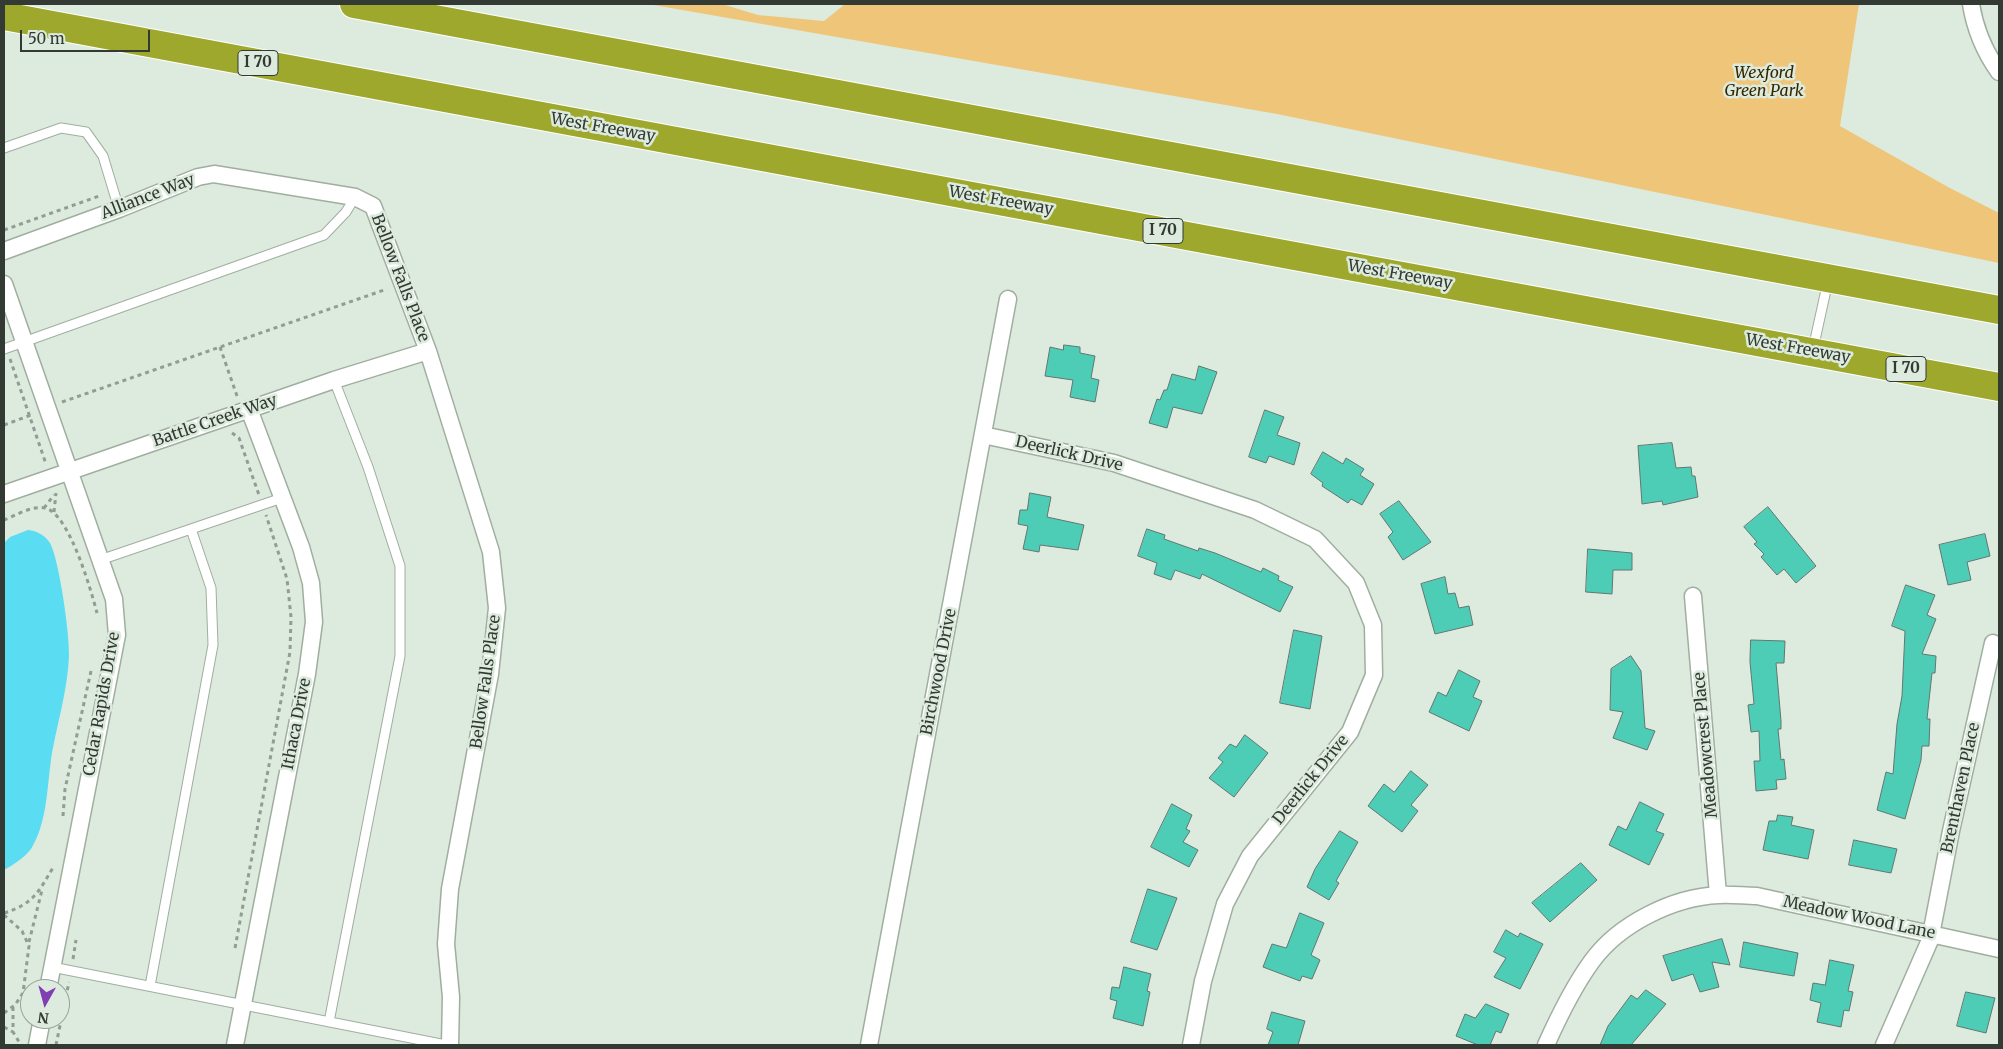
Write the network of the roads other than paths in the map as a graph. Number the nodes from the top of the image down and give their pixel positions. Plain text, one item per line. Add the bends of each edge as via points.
1 (354, 4) edge
2 (1971, 4) edge
3 (4, 16) edge
4 (4, 24) edge
5 (65, 27) junction
6 (1999, 72) edge
7 (4, 148) edge
8 (355, 197) junction
9 (119, 209) junction
10 (4, 251) edge
11 (1828, 278) junction
12 (4, 284) edge
13 (1008, 299) dead end
14 (1999, 310) edge
15 (24, 343) junction
16 (428, 351) junction
17 (6, 352) edge
18 (1813, 352) junction
19 (334, 380) junction
20 (1999, 387) edge
21 (244, 406) junction
22 (983, 435) junction
23 (68, 471) junction
24 (4, 494) edge
25 (282, 498) junction
26 (191, 529) junction
27 (100, 560) junction
28 (1693, 596) dead end
29 (1993, 643) dead end
30 (1718, 895) junction
31 (1932, 934) junction
32 (1999, 949) edge
33 (52, 967) junction
34 (50, 979) edge
35 (150, 986) junction
36 (242, 1004) junction
37 (329, 1022) junction
38 (40, 1029) edge
39 (37, 1045) edge
40 (235, 1045) edge
41 (448, 1045) edge
42 (869, 1045) edge
43 (1191, 1045) edge
44 (1546, 1045) edge
45 (1884, 1045) edge

1 - 11 highway
2 - 6 street via 1980,40
3 - 5 highway, West Freeway / I 70
4 - 5 highway
5 - 18 highway, West Freeway / I 70
7 - 9 lane via 61,128 86,132 103,156
8 - 9 street, Alliance Way via 214,174 198,177
8 - 15 lane via 346,212 324,235
8 - 16 street, Bellow Falls Place via 373,206
9 - 10 street, Alliance Way
11 - 14 highway
11 - 18 lane
12 - 15 street, Cedar Rapids Drive
13 - 22 street, Birchwood Drive
15 - 17 lane
15 - 23 street, Cedar Rapids Drive
16 - 19 street, Battle Creek Way
16 - 41 street, Bellow Falls Place via 492,552 497,608 490,674 450,889 446,944 451,997
18 - 20 highway, West Freeway / I 70
19 - 21 street, Battle Creek Way
19 - 37 lane via 368,467 400,566 400,656
21 - 23 street, Battle Creek Way
21 - 25 street, Ithaca Drive
22 - 42 street, Birchwood Drive
22 - 43 street, Deerlick Drive via 1114,463 1255,510 1315,539 1356,583 1373,625 1374,675 1350,732 1250,856 1225,904 1203,981
23 - 24 street, Battle Creek Way
23 - 27 street, Cedar Rapids Drive
25 - 26 lane
25 - 36 street, Ithaca Drive via 311,582 314,622 307,674
26 - 27 lane
26 - 35 lane via 211,588 213,644
27 - 33 street, Cedar Rapids Drive via 114,599 117,635
28 - 30 street, Meadowcrest Place
29 - 31 street, Brenthaven Place via 1951,831
30 - 31 street, Meadow Wood Lane via 1757,896
30 - 44 street, Meadow Wood Lane via 1664,908 1641,919 1615,938 1593,960
31 - 32 street, Meadow Wood Lane
31 - 45 street, Brenthaven Place
33 - 34 street, Cedar Rapids Drive
33 - 35 lane
35 - 36 lane
36 - 37 lane
36 - 40 street, Ithaca Drive
37 - 41 lane
38 - 39 street

